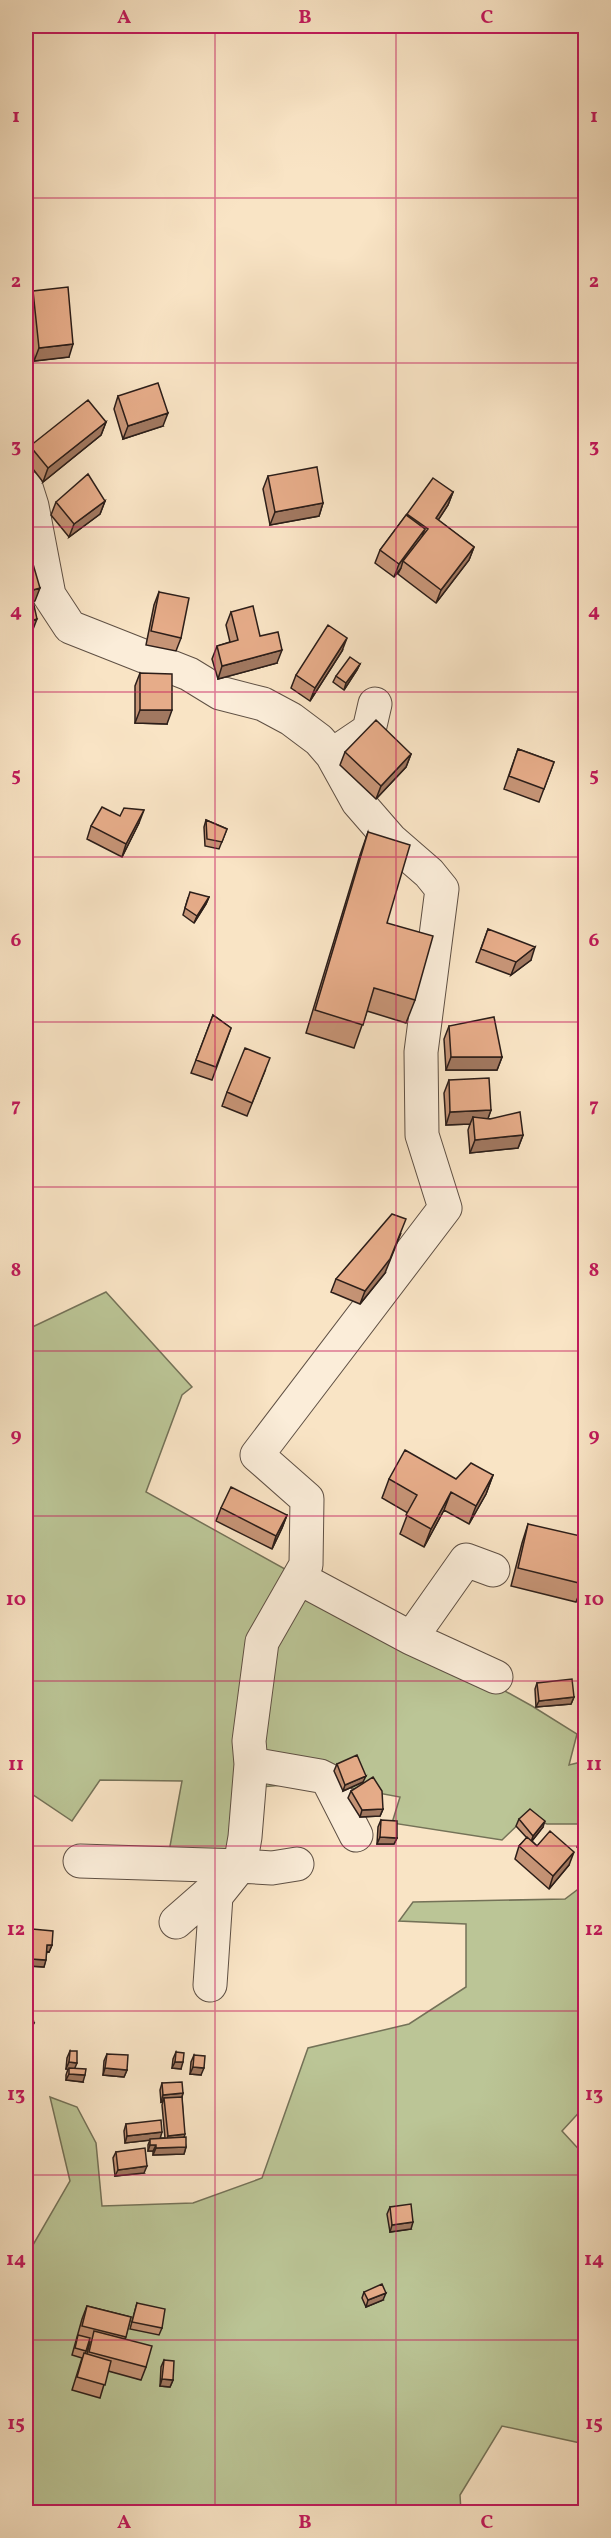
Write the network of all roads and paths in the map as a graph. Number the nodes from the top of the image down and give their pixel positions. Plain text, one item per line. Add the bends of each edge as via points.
1 (26, 487) edge
2 (375, 704) dead end
3 (332, 755) junction
4 (493, 1570) dead end
5 (298, 1578) junction
6 (411, 1638) junction
7 (496, 1677) dead end
8 (251, 1764) junction
9 (356, 1836) dead end
10 (81, 1861) dead end
11 (297, 1864) dead end
12 (240, 1866) junction
13 (176, 1922) dead end
14 (210, 1984) dead end

1 - 3 street via 49,595 70,627 189,674 220,693 263,704 291,719
2 - 3 street via 369,730
3 - 5 street via 358,802 442,889 421,1052 422,1135 445,1208 257,1455 307,1499 306,1565
4 - 6 street via 466,1560
5 - 6 street
5 - 8 street via 262,1642 249,1741
6 - 7 street
8 - 9 street via 328,1780
8 - 12 street
10 - 12 street
11 - 12 street via 272,1868
12 - 13 street
12 - 14 street via 216,1896

